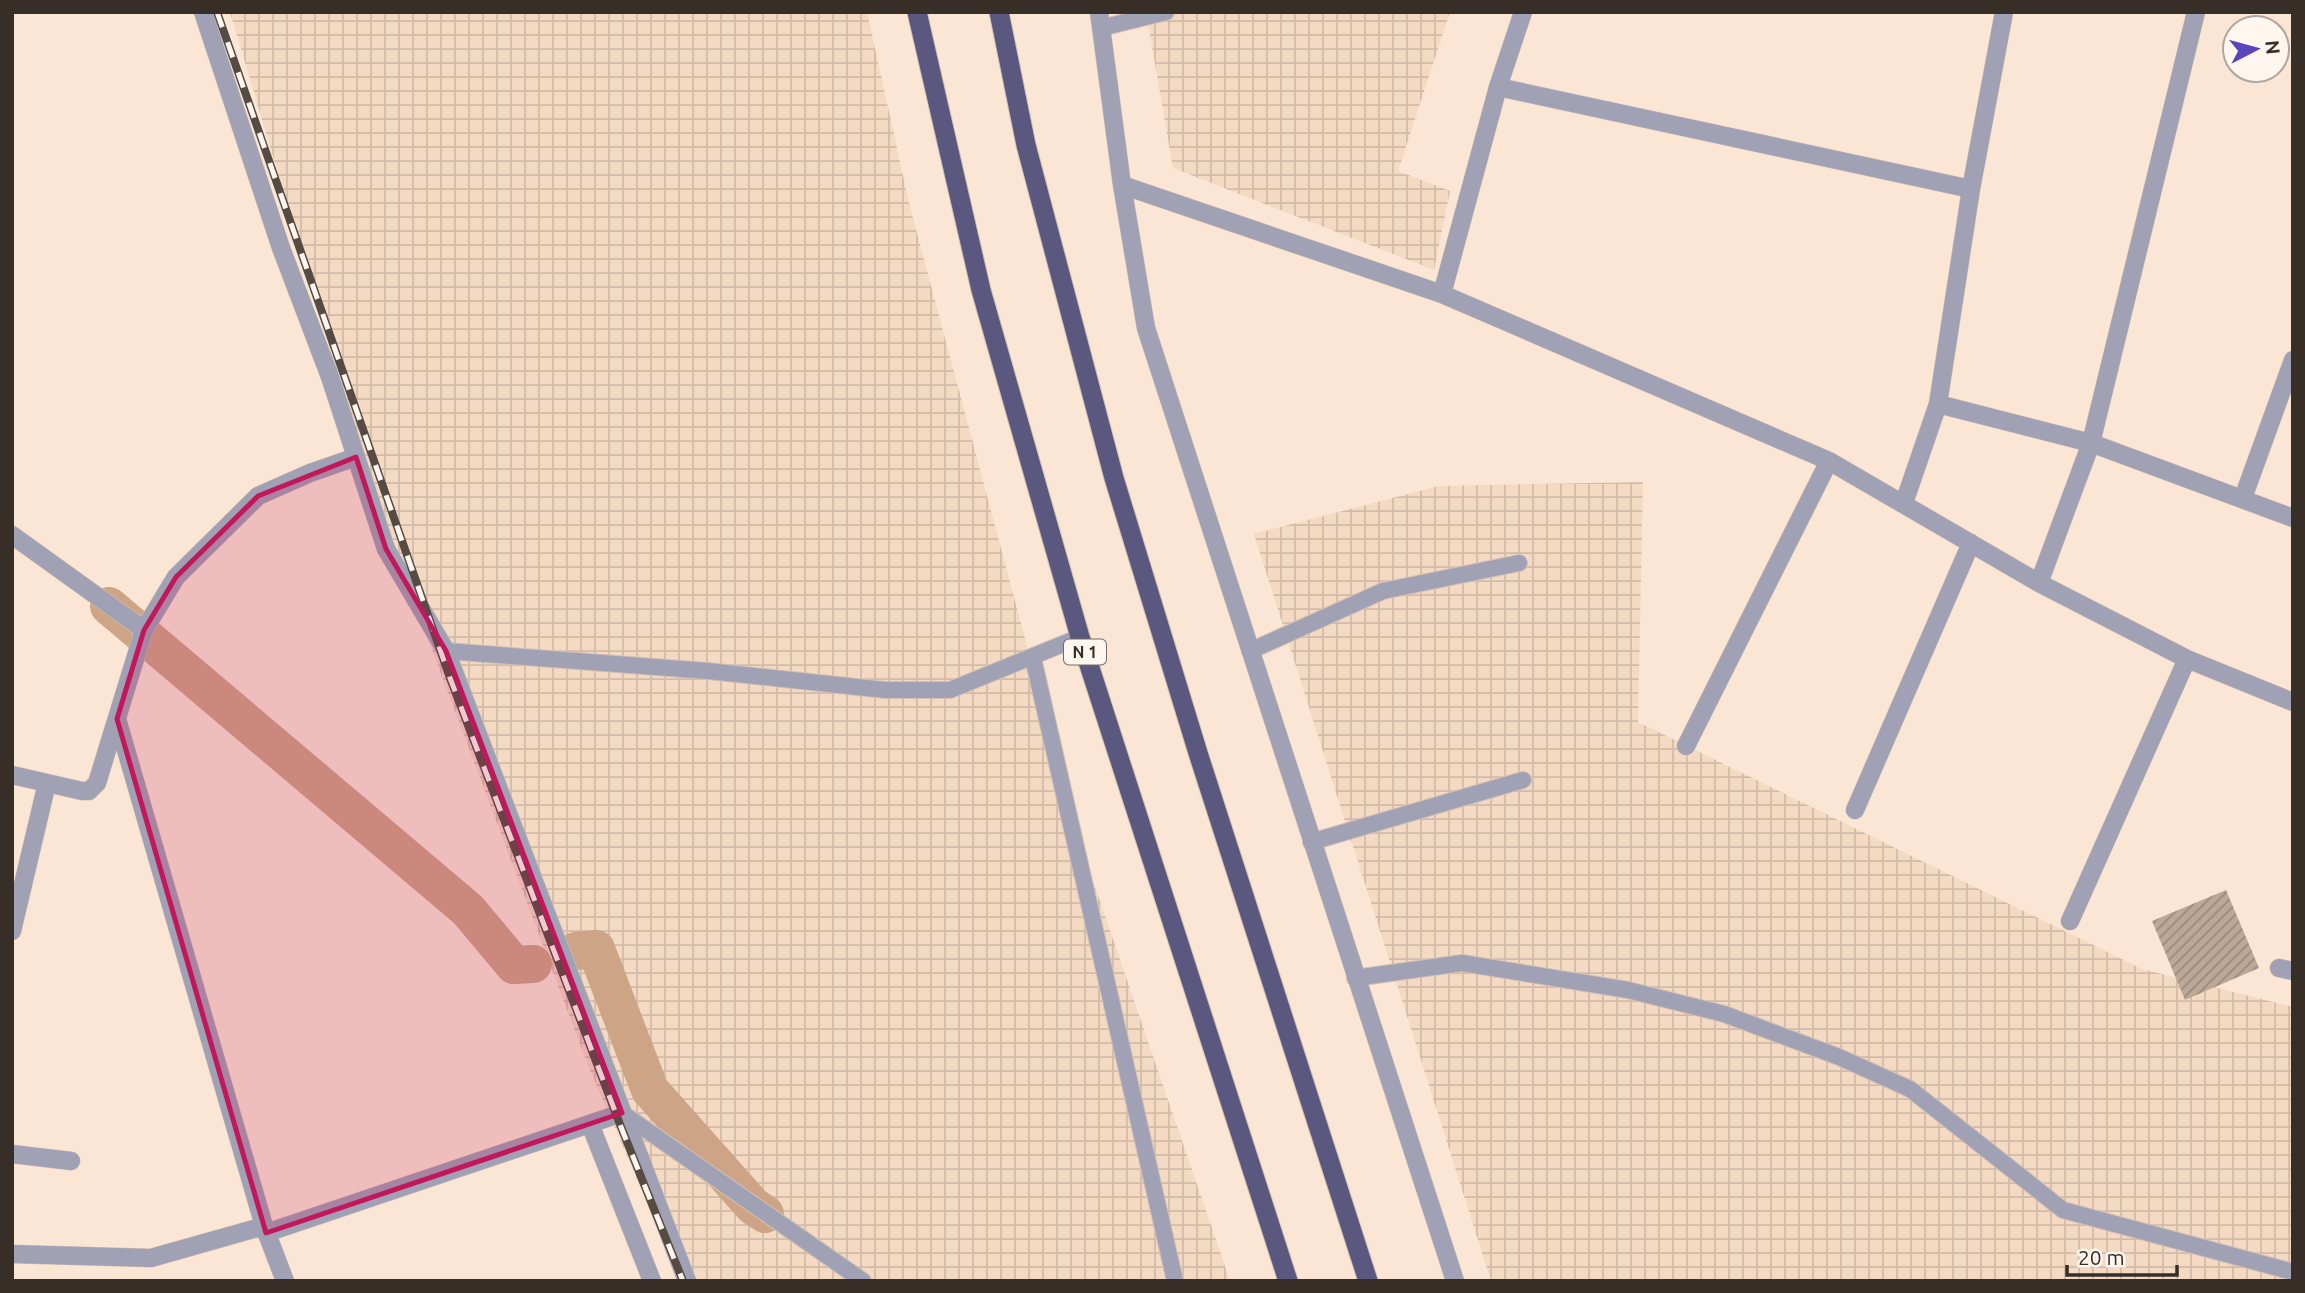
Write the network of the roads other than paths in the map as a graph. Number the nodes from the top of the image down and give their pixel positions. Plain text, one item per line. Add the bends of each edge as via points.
1 (203, 12) edge
2 (917, 12) edge
3 (999, 12) edge
4 (1166, 12) edge
5 (1523, 12) edge
6 (2004, 12) edge
7 (2196, 12) edge
8 (1100, 20) edge
9 (1498, 87) junction
10 (1122, 185) junction
11 (1971, 189) junction
12 (1442, 294) junction
13 (2293, 360) edge
14 (1938, 404) junction
15 (2091, 443) junction
16 (356, 457) junction
17 (1829, 461) junction
18 (2243, 498) junction
19 (1904, 503) junction
20 (2293, 518) edge
21 (12, 535) edge
22 (1971, 543) junction
23 (1519, 563) dead end
24 (2039, 583) junction
25 (144, 631) junction
26 (1080, 638) junction
27 (446, 651) junction
28 (1250, 651) junction
29 (1033, 658) junction
30 (2187, 659) junction
31 (2293, 702) edge
32 (117, 719) junction
33 (1686, 746) dead end
34 (12, 775) edge
35 (1523, 780) dead end
36 (47, 783) junction
37 (1855, 810) dead end
38 (1311, 842) junction
39 (2070, 921) dead end
40 (12, 931) edge
41 (1355, 978) junction
42 (622, 1113) junction
43 (590, 1124) junction
44 (12, 1154) edge
45 (71, 1161) dead end
46 (265, 1230) junction
47 (12, 1254) edge
48 (2293, 1272) edge
49 (285, 1281) edge
50 (652, 1281) edge
51 (687, 1281) edge
52 (863, 1281) edge
53 (1175, 1281) edge
54 (1289, 1281) edge
55 (1368, 1281) edge
56 (1455, 1281) edge

1 - 16 street
2 - 26 highway, N 1 via 981,290
3 - 55 highway via 1026,145 1114,478
4 - 8 lane
5 - 9 street
6 - 11 street
7 - 15 street
8 - 10 street
9 - 11 street
9 - 12 street
10 - 12 street
10 - 28 street via 1146,328
11 - 14 street
12 - 17 street
13 - 18 street
14 - 15 street
14 - 19 street
15 - 18 street
15 - 24 street
16 - 25 street via 258,496 176,577
16 - 27 street via 387,549
17 - 19 street
17 - 33 street
18 - 20 street
19 - 22 street
21 - 25 street
22 - 24 street
22 - 37 street
23 - 28 lane via 1383,591
24 - 30 street
25 - 32 street
26 - 29 lane
26 - 54 highway, N 1
27 - 29 lane via 885,690 950,690
27 - 42 street
28 - 38 street
29 - 53 lane
30 - 31 street
30 - 39 street
32 - 36 street via 97,783 89,791
32 - 46 street
34 - 36 street
35 - 38 lane
36 - 40 street
38 - 41 street
41 - 48 lane via 1462,963 1628,990 1724,1014 1910,1088 2063,1210
41 - 56 street
42 - 43 street
42 - 51 street
42 - 52 lane
43 - 46 street
43 - 50 street
44 - 45 street
46 - 47 street via 152,1258
46 - 49 street

